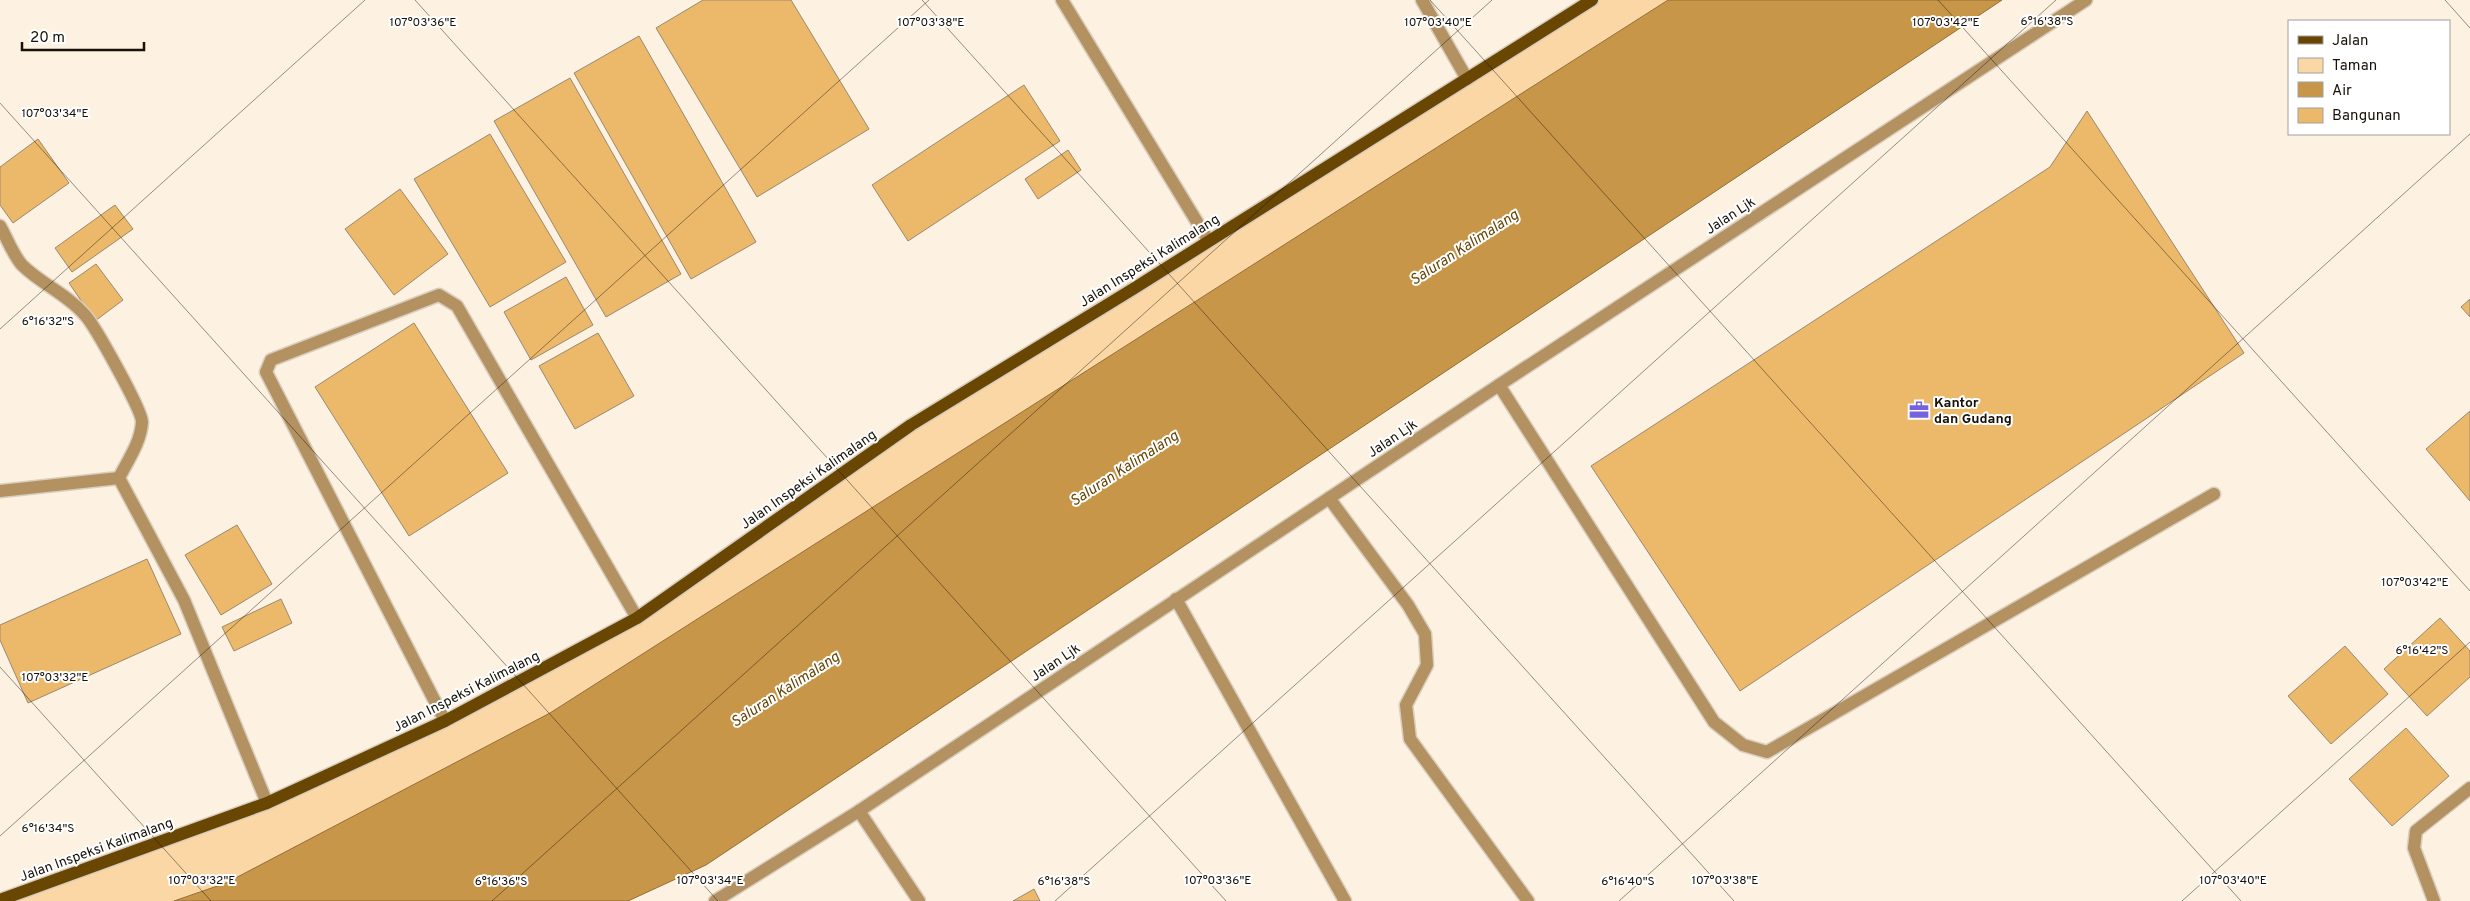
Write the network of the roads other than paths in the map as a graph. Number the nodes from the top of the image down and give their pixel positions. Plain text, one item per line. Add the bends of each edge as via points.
1 (1062, 0) edge
2 (1422, 0) edge
3 (1592, 0) edge
4 (2086, 0) edge
5 (1468, 79) junction
6 (0, 226) edge
7 (1208, 240) junction
8 (1500, 385) junction
9 (119, 478) junction
10 (0, 491) edge
11 (2214, 494) dead end
12 (1329, 498) junction
13 (1176, 599) junction
14 (637, 618) junction
15 (445, 721) junction
16 (2470, 788) edge
17 (267, 803) junction
18 (859, 811) junction
19 (0, 900) edge
20 (1525, 900) edge
21 (715, 901) edge
22 (919, 901) edge
23 (1345, 901) edge
24 (2434, 901) edge

1 - 7 street
2 - 5 street
3 - 5 main road, Jalan Inspeksi Kalimalang
4 - 8 street, Jalan Ljk
5 - 7 main road, Jalan Inspeksi Kalimalang
6 - 9 street via 21,264 86,316 142,420 138,440
7 - 14 main road, Jalan Inspeksi Kalimalang via 911,425
8 - 11 street via 1714,722 1743,745 1766,752
8 - 12 street, Jalan Ljk
9 - 10 street
9 - 17 street via 184,600
12 - 13 street, Jalan Ljk
12 - 20 street via 1408,605 1425,634 1426,665 1406,705 1410,739
13 - 18 street, Jalan Ljk
13 - 23 street
14 - 15 main road, Jalan Inspeksi Kalimalang
14 - 15 street via 457,306 439,295 271,360 266,372
15 - 17 main road, Jalan Inspeksi Kalimalang
16 - 24 street via 2416,830 2414,848
17 - 19 main road, Jalan Inspeksi Kalimalang
18 - 21 street, Jalan Ljk
18 - 22 street

